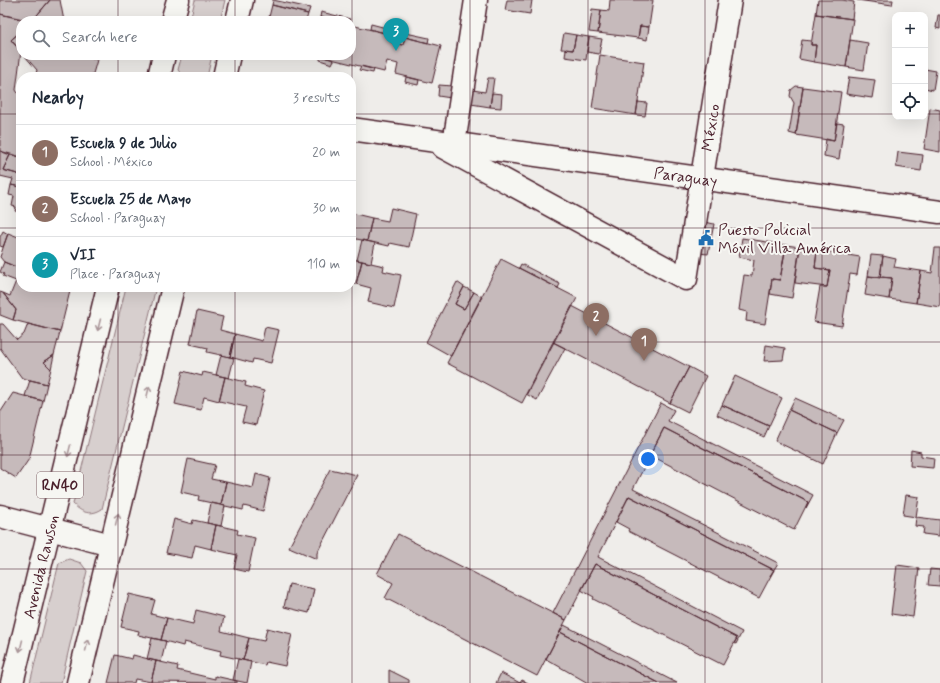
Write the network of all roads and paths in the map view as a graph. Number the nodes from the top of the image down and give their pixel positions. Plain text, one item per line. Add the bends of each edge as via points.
1 (178, 0) edge
2 (242, 0) edge
3 (476, 0) edge
4 (730, 0) edge
5 (173, 16) edge
6 (238, 16) edge
7 (163, 60) edge
8 (228, 60) edge
9 (160, 72) edge
10 (225, 72) edge
11 (356, 130) edge
12 (431, 141) junction
13 (454, 144) junction
14 (702, 178) junction
15 (940, 212) edge
16 (686, 279) joint
17 (107, 292) edge
18 (172, 292) edge
19 (0, 516) edge
20 (50, 529) junction
21 (111, 545) junction
22 (12, 683) edge
23 (78, 683) edge

1 - 5 street
2 - 6 street
3 - 13 street
4 - 14 street, México
7 - 9 street
8 - 10 street
11 - 12 street, Paraguay
12 - 13 street, Paraguay
12 - 16 street, Paraguay
13 - 14 street, Paraguay
14 - 15 street, Paraguay
14 - 16 street, México
17 -> 20 street, Avenida Rawson / RN40
21 -> 18 street
19 - 20 street
20 - 21 street
20 -> 22 street, Avenida Rawson / RN40
23 -> 21 street

